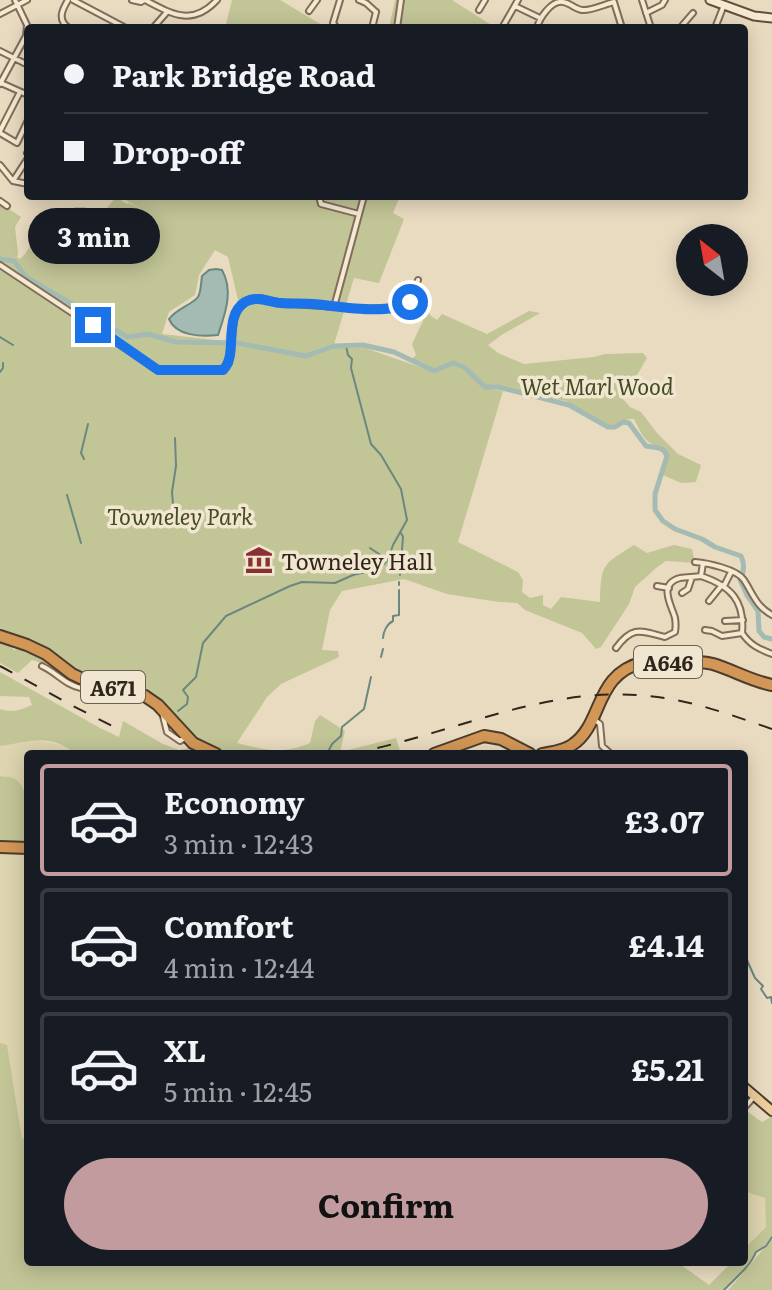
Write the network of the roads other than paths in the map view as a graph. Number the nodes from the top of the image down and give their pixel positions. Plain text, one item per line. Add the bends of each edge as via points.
1 (15, 0) edge
2 (27, 0) edge
3 (70, 0) edge
4 (132, 0) edge
5 (145, 0) edge
6 (208, 0) edge
7 (317, 0) edge
8 (340, 0) edge
9 (359, 0) edge
10 (401, 0) edge
11 (485, 0) edge
12 (642, 0) edge
13 (665, 0) edge
14 (710, 0) edge
15 (614, 1) edge
16 (216, 2) edge
17 (517, 3) edge
18 (724, 5) junction
19 (18, 6) junction
20 (479, 10) dead end
21 (309, 11) dead end
22 (167, 12) junction
23 (646, 13) junction
24 (693, 13) dead end
25 (0, 14) edge
26 (540, 18) junction
27 (772, 18) edge
28 (27, 24) edge
29 (64, 24) edge
30 (118, 24) edge
31 (156, 24) edge
32 (334, 24) edge
33 (373, 24) edge
34 (398, 24) edge
35 (504, 24) edge
36 (537, 24) edge
37 (621, 24) edge
38 (650, 24) edge
39 (683, 24) edge
40 (717, 24) edge
41 (24, 41) edge
42 (0, 51) edge
43 (14, 58) junction
44 (24, 63) edge
45 (0, 83) edge
46 (20, 92) junction
47 (24, 94) edge
48 (24, 128) edge
49 (0, 132) edge
50 (24, 162) edge
51 (0, 165) edge
52 (13, 181) junction
53 (24, 185) edge
54 (320, 200) edge
55 (363, 200) edge
56 (359, 214) junction
57 (0, 265) edge
58 (418, 280) dead end
59 (334, 307) junction
60 (695, 562) dead end
61 (703, 563) junction
62 (731, 572) junction
63 (701, 576) junction
64 (692, 577) junction
65 (657, 586) dead end
66 (723, 586) junction
67 (669, 588) junction
68 (682, 593) dead end
69 (709, 601) dead end
70 (772, 615) edge
71 (743, 620) junction
72 (725, 621) dead end
73 (705, 630) dead end
74 (742, 633) junction
75 (0, 636) edge
76 (616, 648) dead end
77 (772, 654) edge
78 (42, 666) dead end
79 (87, 681) junction
80 (772, 685) edge
81 (592, 717) junction
82 (208, 750) edge
83 (445, 750) edge
84 (522, 750) edge
85 (561, 750) edge
86 (606, 750) edge
87 (0, 847) edge
88 (24, 848) edge
89 (748, 1091) edge
90 (754, 1097) junction
91 (748, 1104) edge
92 (772, 1111) edge

1 - 19 street
2 - 19 street
3 - 29 street via 61,16
3 - 30 street
4 - 5 street
5 - 22 street
6 - 16 street
7 - 21 street
8 - 32 street
9 - 33 street via 378,11
10 - 34 street
11 - 20 street
12 - 23 street
13 - 23 street
14 - 18 street
15 - 26 street via 582,10 560,2
15 - 37 street
16 - 22 street via 189,16
17 - 26 street
17 - 35 street
18 - 27 street
18 - 40 street
19 - 25 street
19 - 28 street
22 - 31 street
23 - 38 street
24 - 39 street
26 - 36 street
41 - 43 street
42 - 43 street
43 - 44 street
43 - 45 street
45 - 46 street
46 - 47 street
46 - 49 street
48 - 49 street via 17,143
50 - 52 street
51 - 52 street
52 - 53 street
54 - 56 street
55 - 56 street
56 - 59 street
57 - 59 street via 158,370 223,370 229,363 234,320 248,300
58 - 59 street via 405,306
60 - 61 street
61 - 62 street
61 - 63 street
62 - 66 street
62 - 70 street via 741,576 759,606
63 - 64 street
63 - 66 street
64 - 67 street via 679,578
64 - 68 street
65 - 67 street
66 - 69 street
66 - 71 street via 743,610
67 - 76 street via 675,632 665,637 633,632
71 - 72 street
71 - 74 street
73 - 74 street via 722,636
74 - 77 street
75 - 79 highway, A671 via 37,649
78 - 79 street via 77,688
79 - 82 highway, A671 via 145,696 193,743
80 - 81 highway, A646 via 705,663 644,662 626,668 611,682
81 - 85 highway, A646 via 574,744
81 - 86 street via 600,724
83 - 84 highway via 484,736
87 - 88 highway
89 - 90 main road
90 - 91 street
90 - 92 main road

